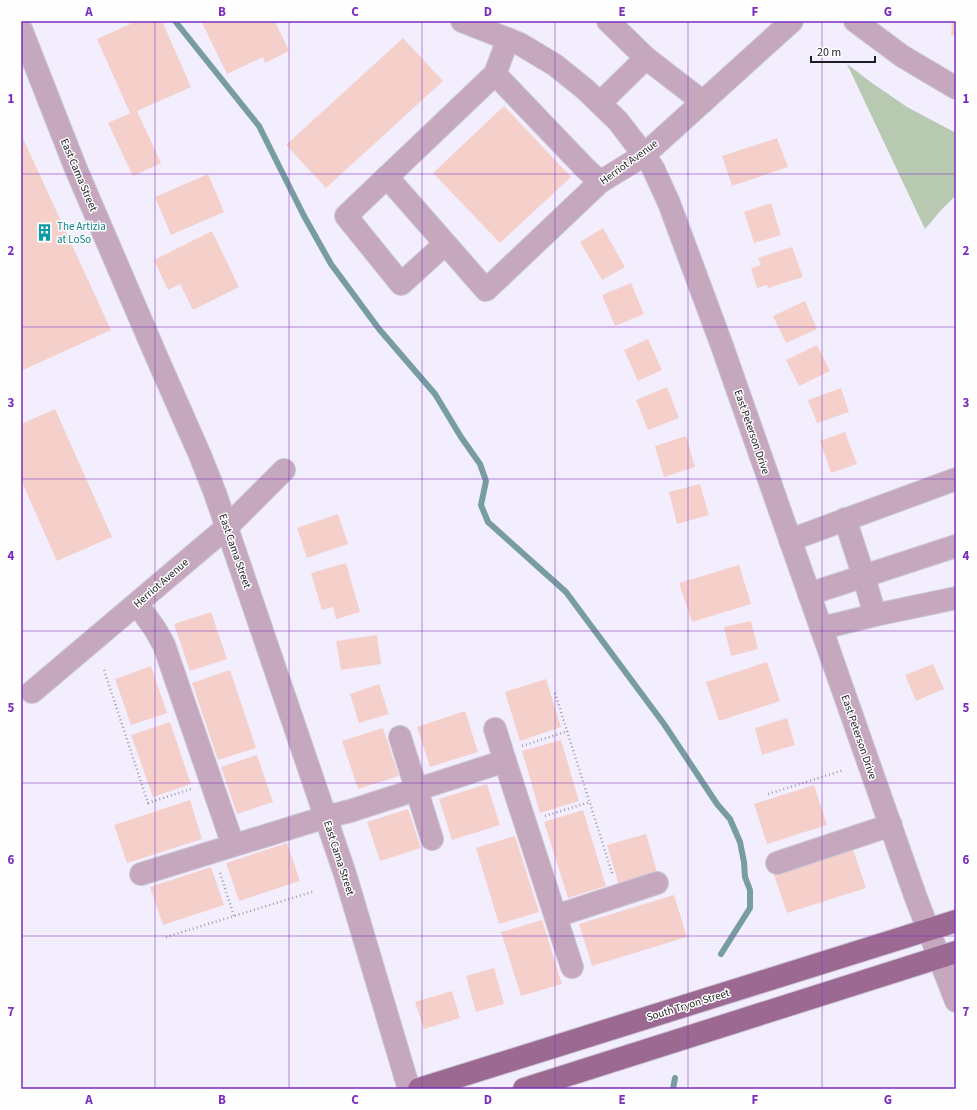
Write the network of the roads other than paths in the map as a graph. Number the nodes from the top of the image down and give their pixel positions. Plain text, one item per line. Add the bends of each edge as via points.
1 (33, 21) edge
2 (462, 21) edge
3 (608, 21) edge
4 (792, 21) edge
5 (855, 21) edge
6 (21, 28) edge
7 (508, 40) junction
8 (646, 58) junction
9 (495, 74) junction
10 (956, 88) edge
11 (703, 102) junction
12 (600, 103) junction
13 (644, 155) junction
14 (387, 177) junction
15 (600, 182) junction
16 (445, 244) junction
17 (284, 470) dead end
18 (956, 479) edge
19 (845, 519) junction
20 (227, 527) junction
21 (790, 540) junction
22 (956, 546) edge
23 (864, 577) junction
24 (809, 594) junction
25 (956, 598) edge
26 (137, 604) junction
27 (875, 615) junction
28 (822, 628) junction
29 (32, 692) dead end
30 (495, 729) dead end
31 (400, 737) dead end
32 (511, 755) junction
33 (416, 790) junction
34 (326, 817) junction
35 (890, 825) junction
36 (432, 839) dead end
37 (233, 845) junction
38 (777, 863) dead end
39 (141, 874) dead end
40 (657, 883) dead end
41 (556, 916) junction
42 (956, 921) edge
43 (928, 930) junction
44 (948, 954) edge
45 (572, 967) dead end
46 (956, 1001) edge
47 (409, 1089) edge
48 (419, 1089) edge
49 (524, 1089) edge

1 - 6 street, East Cama Street
2 - 7 street, East Peterson Drive
3 - 8 street
4 - 11 street, Herriot Avenue
5 - 10 street via 902,56
6 - 20 street, East Cama Street via 76,169 200,455
7 - 9 street
7 - 12 street, East Peterson Drive via 520,44 555,65
8 - 11 street
8 - 12 street
9 - 14 street
9 - 15 street
11 - 13 street, Herriot Avenue
12 - 13 street, East Peterson Drive via 618,121
13 - 15 street, Herriot Avenue
13 - 21 street, East Peterson Drive via 669,203
14 - 16 street
14 - 16 street via 346,216 401,284
15 - 16 street, Herriot Avenue via 486,290
17 - 20 street, Herriot Avenue
18 - 19 street
19 - 21 street
19 - 23 street
20 - 26 street, Herriot Avenue
20 - 34 street, East Cama Street
21 - 24 street, East Peterson Drive
22 - 23 street
23 - 24 street
23 - 27 street
24 - 28 street, East Peterson Drive
25 - 27 street
26 - 29 street, Herriot Avenue
26 - 37 street via 164,645
27 - 28 street
28 - 35 street, East Peterson Drive
30 - 32 street
31 - 33 street
32 - 33 street
32 - 41 street
33 - 34 street via 350,812
33 - 36 street
34 - 37 street
34 - 47 street, East Cama Street
35 - 38 street
35 - 43 street, East Peterson Drive
37 - 39 street
40 - 41 street
41 - 45 street
42 - 43 main road, South Tryon Street
43 - 44 street, East Peterson Drive
43 - 48 main road, South Tryon Street
44 - 46 street, East Peterson Drive
44 - 49 main road

